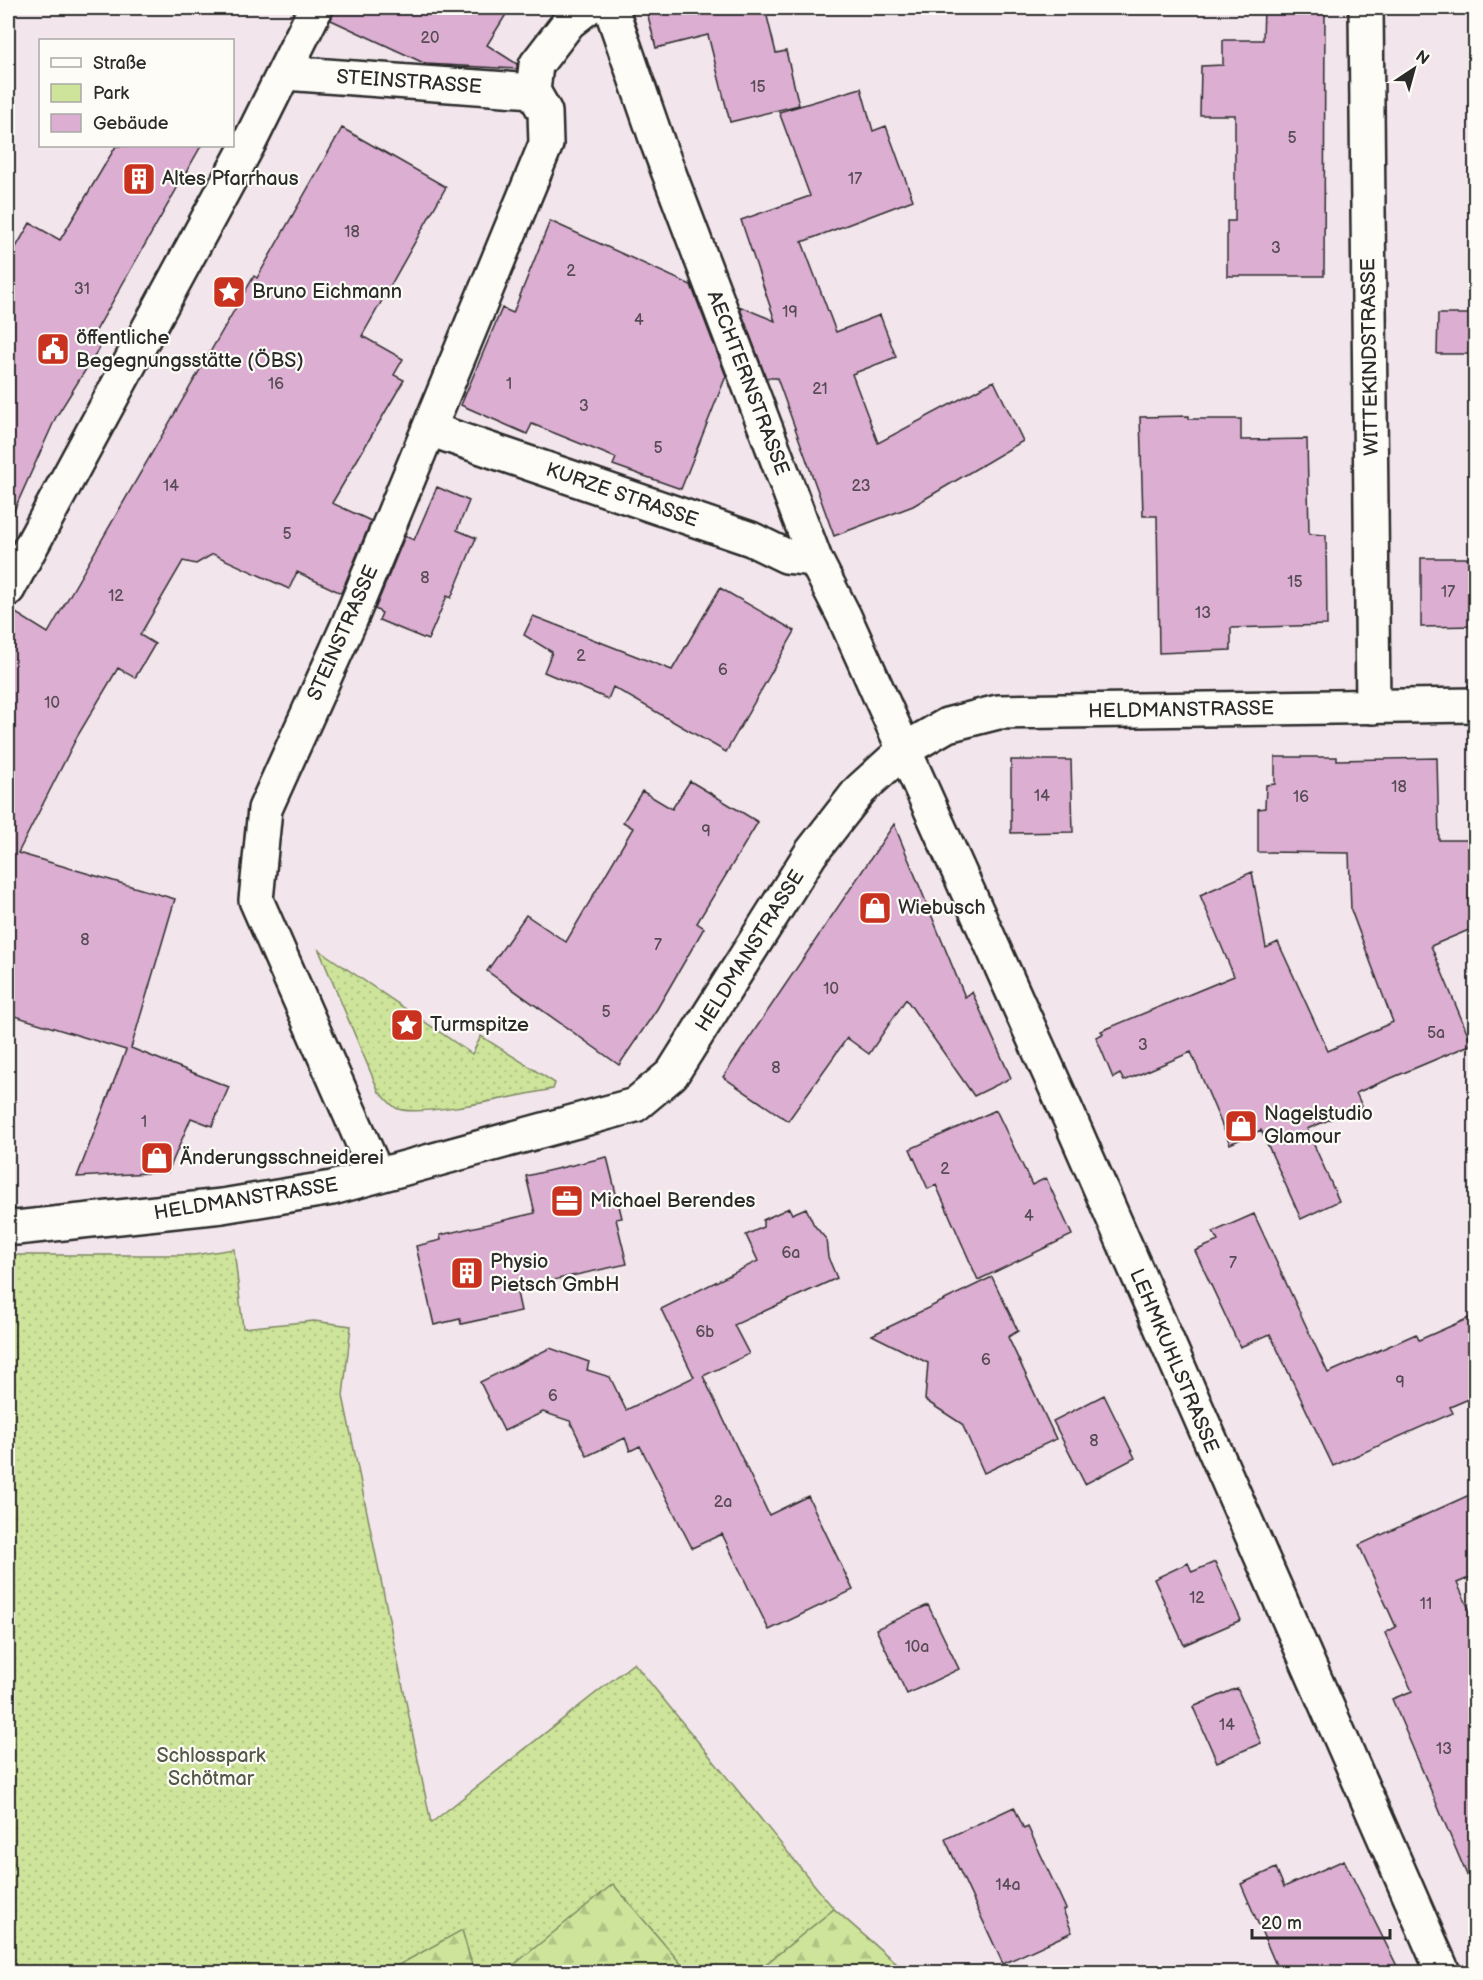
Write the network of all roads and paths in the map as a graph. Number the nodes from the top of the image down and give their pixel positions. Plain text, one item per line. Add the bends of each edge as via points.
1 (316, 8) edge
2 (587, 8) edge
3 (611, 8) edge
4 (1366, 8) edge
5 (285, 73) junction
6 (533, 91) junction
7 (429, 429) junction
8 (815, 559) junction
9 (8, 589) edge
10 (1476, 705) edge
11 (1373, 707) junction
12 (904, 750) junction
13 (377, 1175) junction
14 (8, 1226) edge
15 (1443, 1972) edge

1 - 5 street
2 - 6 street via 569,22 536,65
3 - 8 street, AECHTERNSTRASSE via 658,144
4 - 11 street, WITTEKINDSTRASSE
5 - 6 street, STEINSTRASSE
5 - 9 street
6 - 7 street, STEINSTRASSE via 545,112 546,144
7 - 8 street, KURZE STRASSE via 752,539 786,556
7 - 13 street, STEINSTRASSE via 349,623 265,809 256,900
8 - 12 street, AECHTERNSTRASSE
10 - 11 street, HELDMANSTRASSE
11 - 12 street, HELDMANSTRASSE via 998,712 947,725
12 - 13 street, HELDMANSTRASSE via 860,790 811,853 672,1074 635,1105
12 - 15 street, LEHMKUHLSTRASSE
13 - 14 street, HELDMANSTRASSE via 332,1188 222,1206

